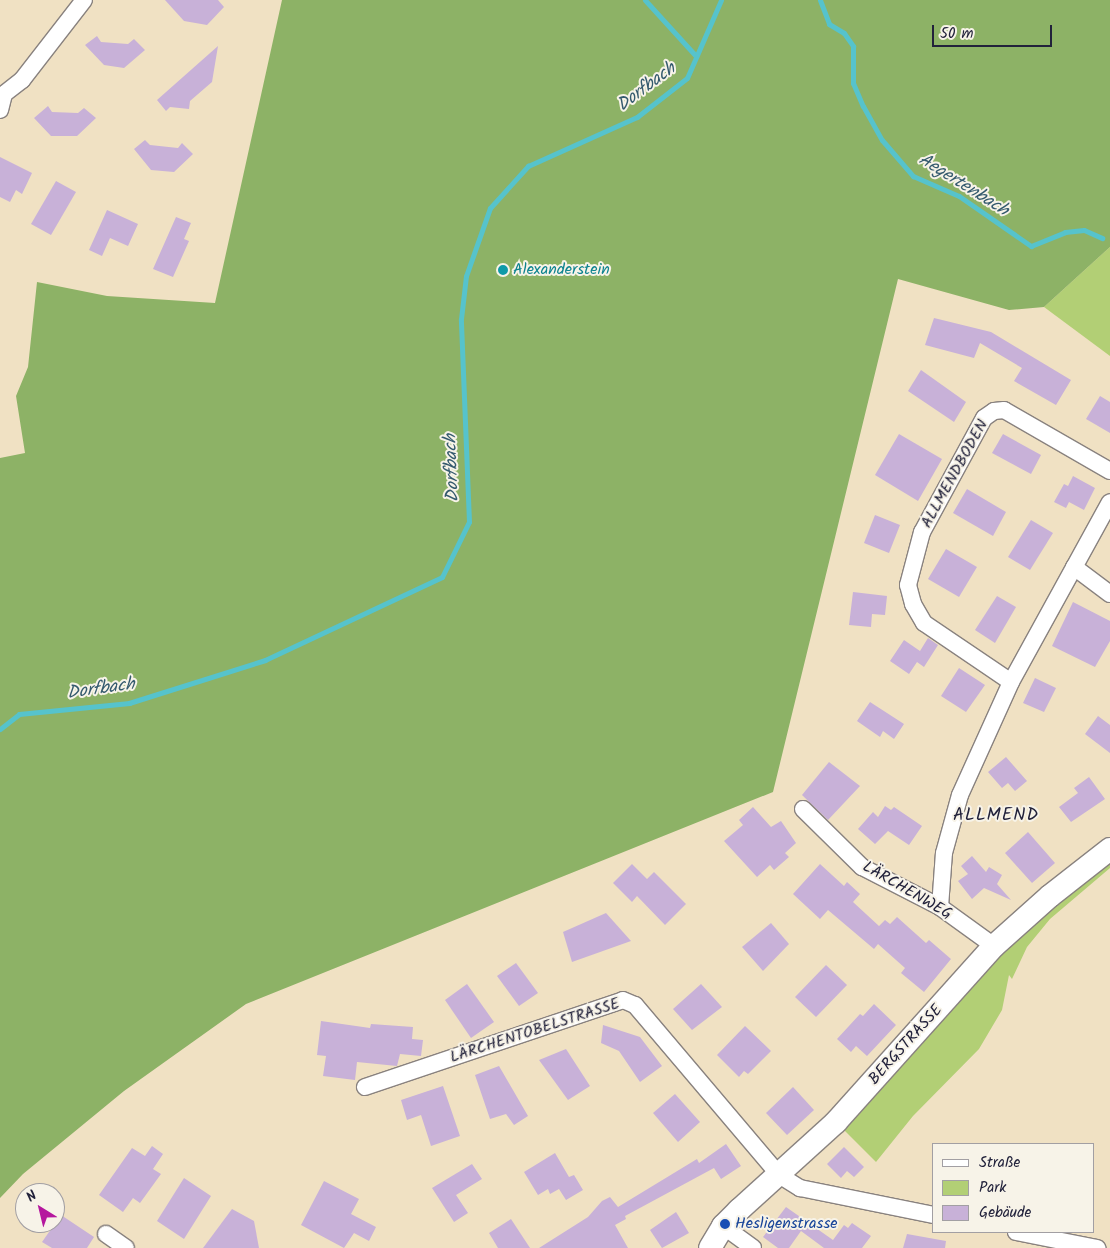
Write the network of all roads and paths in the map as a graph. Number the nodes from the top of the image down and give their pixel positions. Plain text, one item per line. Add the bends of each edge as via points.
1 (84, 0) edge
2 (1, 99) edge
3 (1110, 470) edge
4 (1110, 502) edge
5 (1074, 567) junction
6 (1110, 594) edge
7 (1011, 682) junction
8 (803, 810) dead end
9 (1110, 849) edge
10 (940, 907) junction
11 (994, 946) junction
12 (365, 1087) dead end
13 (779, 1175) junction
14 (932, 1215) edge
15 (723, 1226) junction
16 (1021, 1233) edge
17 (106, 1234) dead end
18 (126, 1248) edge
19 (710, 1248) edge
20 (753, 1248) edge
21 (1097, 1248) edge

1 - 2 street via 22,80
3 - 7 street, ALLMENDBODEN via 1004,410 994,411 984,418 922,532 908,586 913,604 924,623
4 - 5 street
5 - 6 street
5 - 7 street
7 - 10 street via 960,795 944,853
8 - 10 street, LÄRCHENWEG via 862,867
9 - 11 street, BERGSTRASSE
10 - 11 street, LÄRCHENWEG
11 - 13 street, BERGSTRASSE via 836,1122
12 - 13 street, LÄRCHENTOBELSTRASSE via 623,1000 635,1005
13 - 14 street via 800,1188
13 - 15 street, BERGSTRASSE
15 - 19 street, BERGSTRASSE
15 - 20 street
16 - 21 street
17 - 18 street

